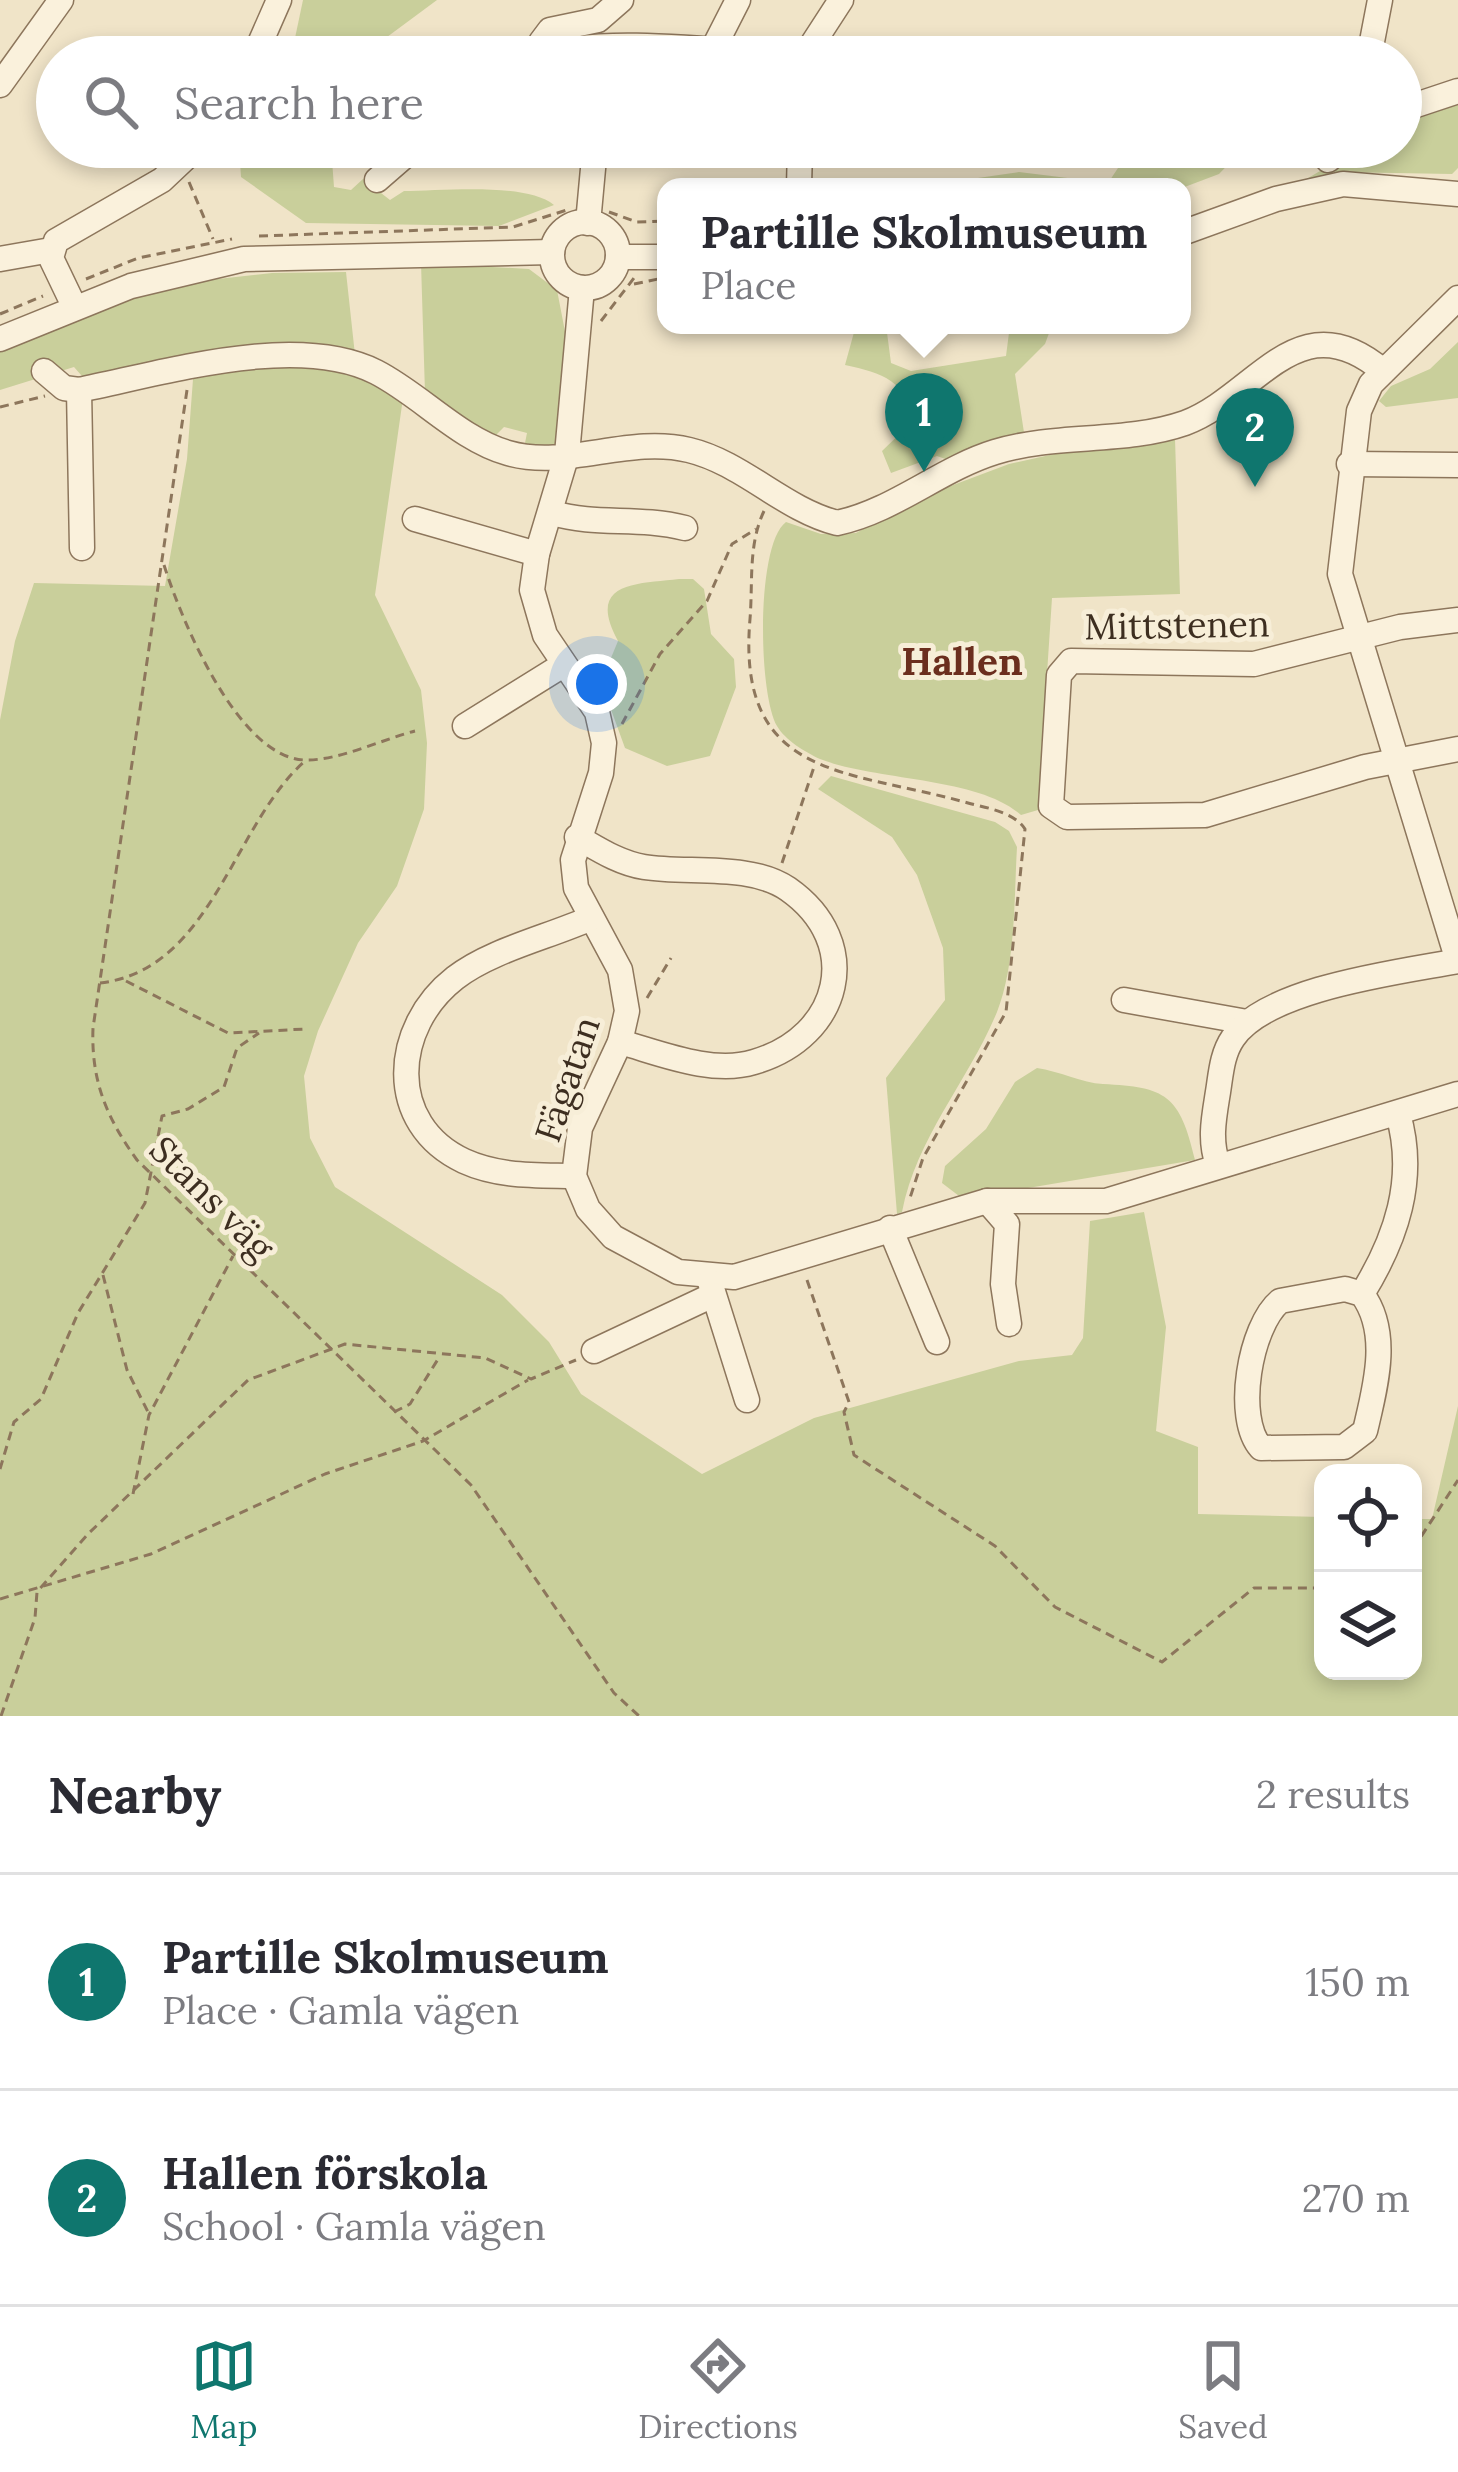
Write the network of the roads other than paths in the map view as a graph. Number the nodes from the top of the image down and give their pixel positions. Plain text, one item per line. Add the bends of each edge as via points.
1 (61, 0) edge
2 (279, 0) edge
3 (621, 0) edge
4 (738, 0) edge
5 (841, 0) edge
6 (1380, 0) edge
7 (263, 36) edge
8 (548, 36) edge
9 (720, 36) edge
10 (818, 36) edge
11 (1373, 36) edge
12 (0, 85) edge
13 (1458, 91) edge
14 (1422, 103) edge
15 (172, 168) edge
16 (391, 168) edge
17 (593, 168) edge
18 (376, 180) dead end
19 (1458, 194) edge
20 (588, 223) junction
21 (1191, 230) edge
22 (51, 250) junction
23 (552, 252) junction
24 (627, 257) junction
25 (657, 257) edge
26 (0, 259) edge
27 (582, 288) junction
28 (1458, 298) edge
29 (74, 306) junction
30 (0, 339) edge
31 (44, 370) dead end
32 (1384, 371) junction
33 (72, 389) junction
34 (567, 454) junction
35 (1349, 464) junction
36 (1458, 465) edge
37 (553, 513) junction
38 (415, 519) dead end
39 (685, 528) dead end
40 (82, 548) dead end
41 (537, 554) junction
42 (1458, 620) edge
43 (1357, 638) junction
44 (562, 664) junction
45 (465, 726) dead end
46 (1458, 749) edge
47 (1395, 760) junction
48 (577, 837) junction
49 (591, 918) junction
50 (1458, 962) edge
51 (1124, 1000) dead end
52 (1247, 1022) junction
53 (623, 1032) junction
54 (1458, 1094) edge
55 (1398, 1114) junction
56 (1217, 1165) junction
57 (574, 1176) junction
58 (987, 1201) junction
59 (901, 1224) junction
60 (712, 1286) junction
61 (1362, 1294) junction
62 (1009, 1324) dead end
63 (937, 1342) dead end
64 (594, 1351) road end
65 (747, 1400) dead end

1 - 12 street
2 - 7 street
3 - 8 street via 598,20
4 - 9 street
5 - 10 street
6 - 11 street
13 - 14 street
15 - 22 street via 124,204 68,230
16 - 18 street
17 - 20 street
19 - 21 street via 1343,184
20 - 23 street via 564,230
20 - 24 street via 609,233
22 - 26 street
22 - 29 street
23 - 27 street via 560,277
23 - 29 street via 279,254 188,269
24 - 25 street
24 - 27 street via 606,281
27 - 34 street
28 - 32 street
29 - 30 street
31 - 33 street
32 - 34 street via 1351,350 1297,349 1180,425 992,453 837,523 692,450 647,443
32 - 35 street via 1359,411
33 - 34 street via 267,356 341,359 509,454
33 - 40 street
34 - 37 street
35 - 36 street
35 - 43 street via 1340,574
37 - 39 street
37 - 41 street
38 - 41 street
41 - 44 street via 532,590
42 - 43 street
43 - 47 street
43 - 47 street, Mittstenen via 1254,664 1071,662 1059,675 1051,806 1067,817 1205,815
44 - 45 street
44 - 48 street, Fägatan via 597,712 604,742
46 - 47 street
47 - 50 street
48 - 49 street, Fägatan via 576,888
48 - 53 street via 643,867 776,882 824,924 836,963 825,1006 796,1041 754,1063 725,1066
49 - 53 street, Fägatan via 620,970
49 - 57 street via 457,976 409,1036 404,1066 414,1114 441,1147 508,1174
50 - 52 street via 1329,989
51 - 52 street
52 - 56 street via 1222,1067 1212,1139
53 - 57 street, Fägatan via 580,1128
54 - 55 street, Fägatan
55 - 56 street, Fägatan
55 - 61 street via 1403,1196
56 - 58 street, Fägatan via 1106,1202
57 - 60 street, Fägatan via 588,1210 626,1247
58 - 59 street, Fägatan
58 - 62 street via 1007,1224
59 - 60 street, Fägatan
59 - 63 street
60 - 64 street
60 - 65 street
61 - 61 street via 1313,1291 1268,1311 1249,1396 1251,1432 1261,1448 1317,1450 1360,1439 1378,1345

